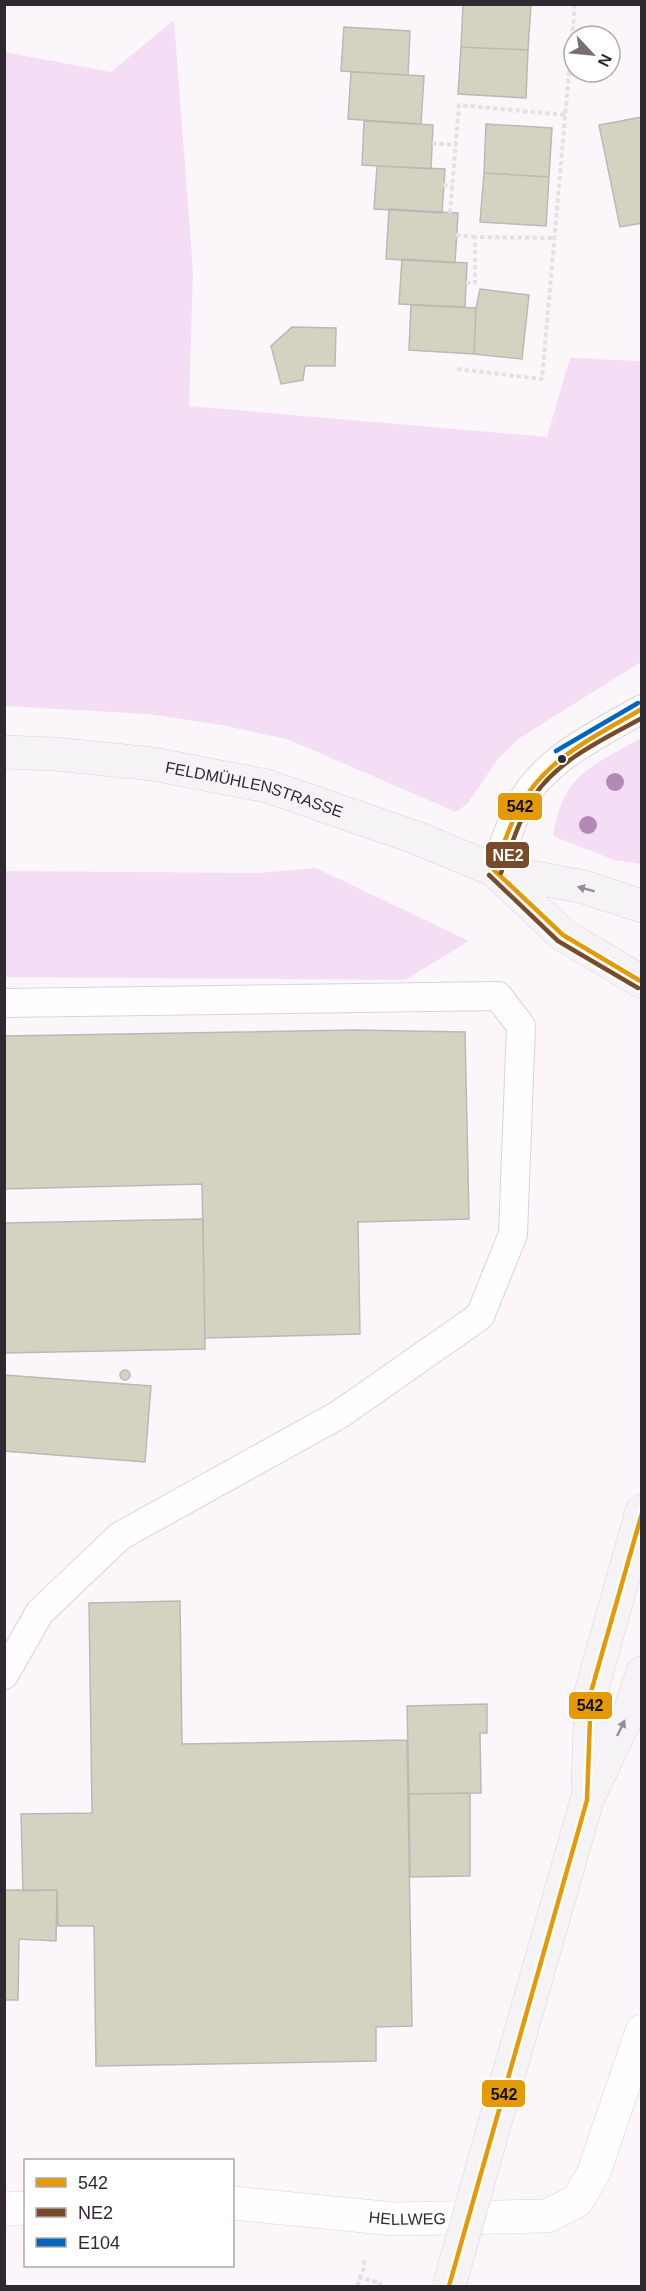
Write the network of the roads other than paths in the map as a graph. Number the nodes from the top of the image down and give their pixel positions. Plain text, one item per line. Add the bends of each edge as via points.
1 (642, 709) edge
2 (4, 752) edge
3 (494, 870) junction
4 (642, 906) edge
5 (642, 982) edge
6 (4, 1003) edge
7 (642, 1510) edge
8 (642, 1673) edge
9 (4, 1676) edge
10 (587, 1800) junction
11 (642, 2031) edge
12 (234, 2203) edge
13 (24, 2208) edge
14 (4, 2209) edge
15 (449, 2286) edge

1 - 3 lane via 560,757 532,786 518,809
2 - 3 main road, FELDMÜHLENSTRASSE via 153,764 267,786 417,838
4 -> 3 main road, FELDMÜHLENSTRASSE via 584,887
3 - 5 main road, FELDMÜHLENSTRASSE via 563,935
6 - 9 lane via 498,996 521,1026 513,1234 480,1316 340,1414 120,1536 40,1612
7 - 10 main road via 591,1692
10 -> 8 main road via 631,1708
10 - 15 main road, bridge
11 - 12 street, HELLWEG via 594,2172 577,2201 547,2216 385,2219
13 - 14 street

